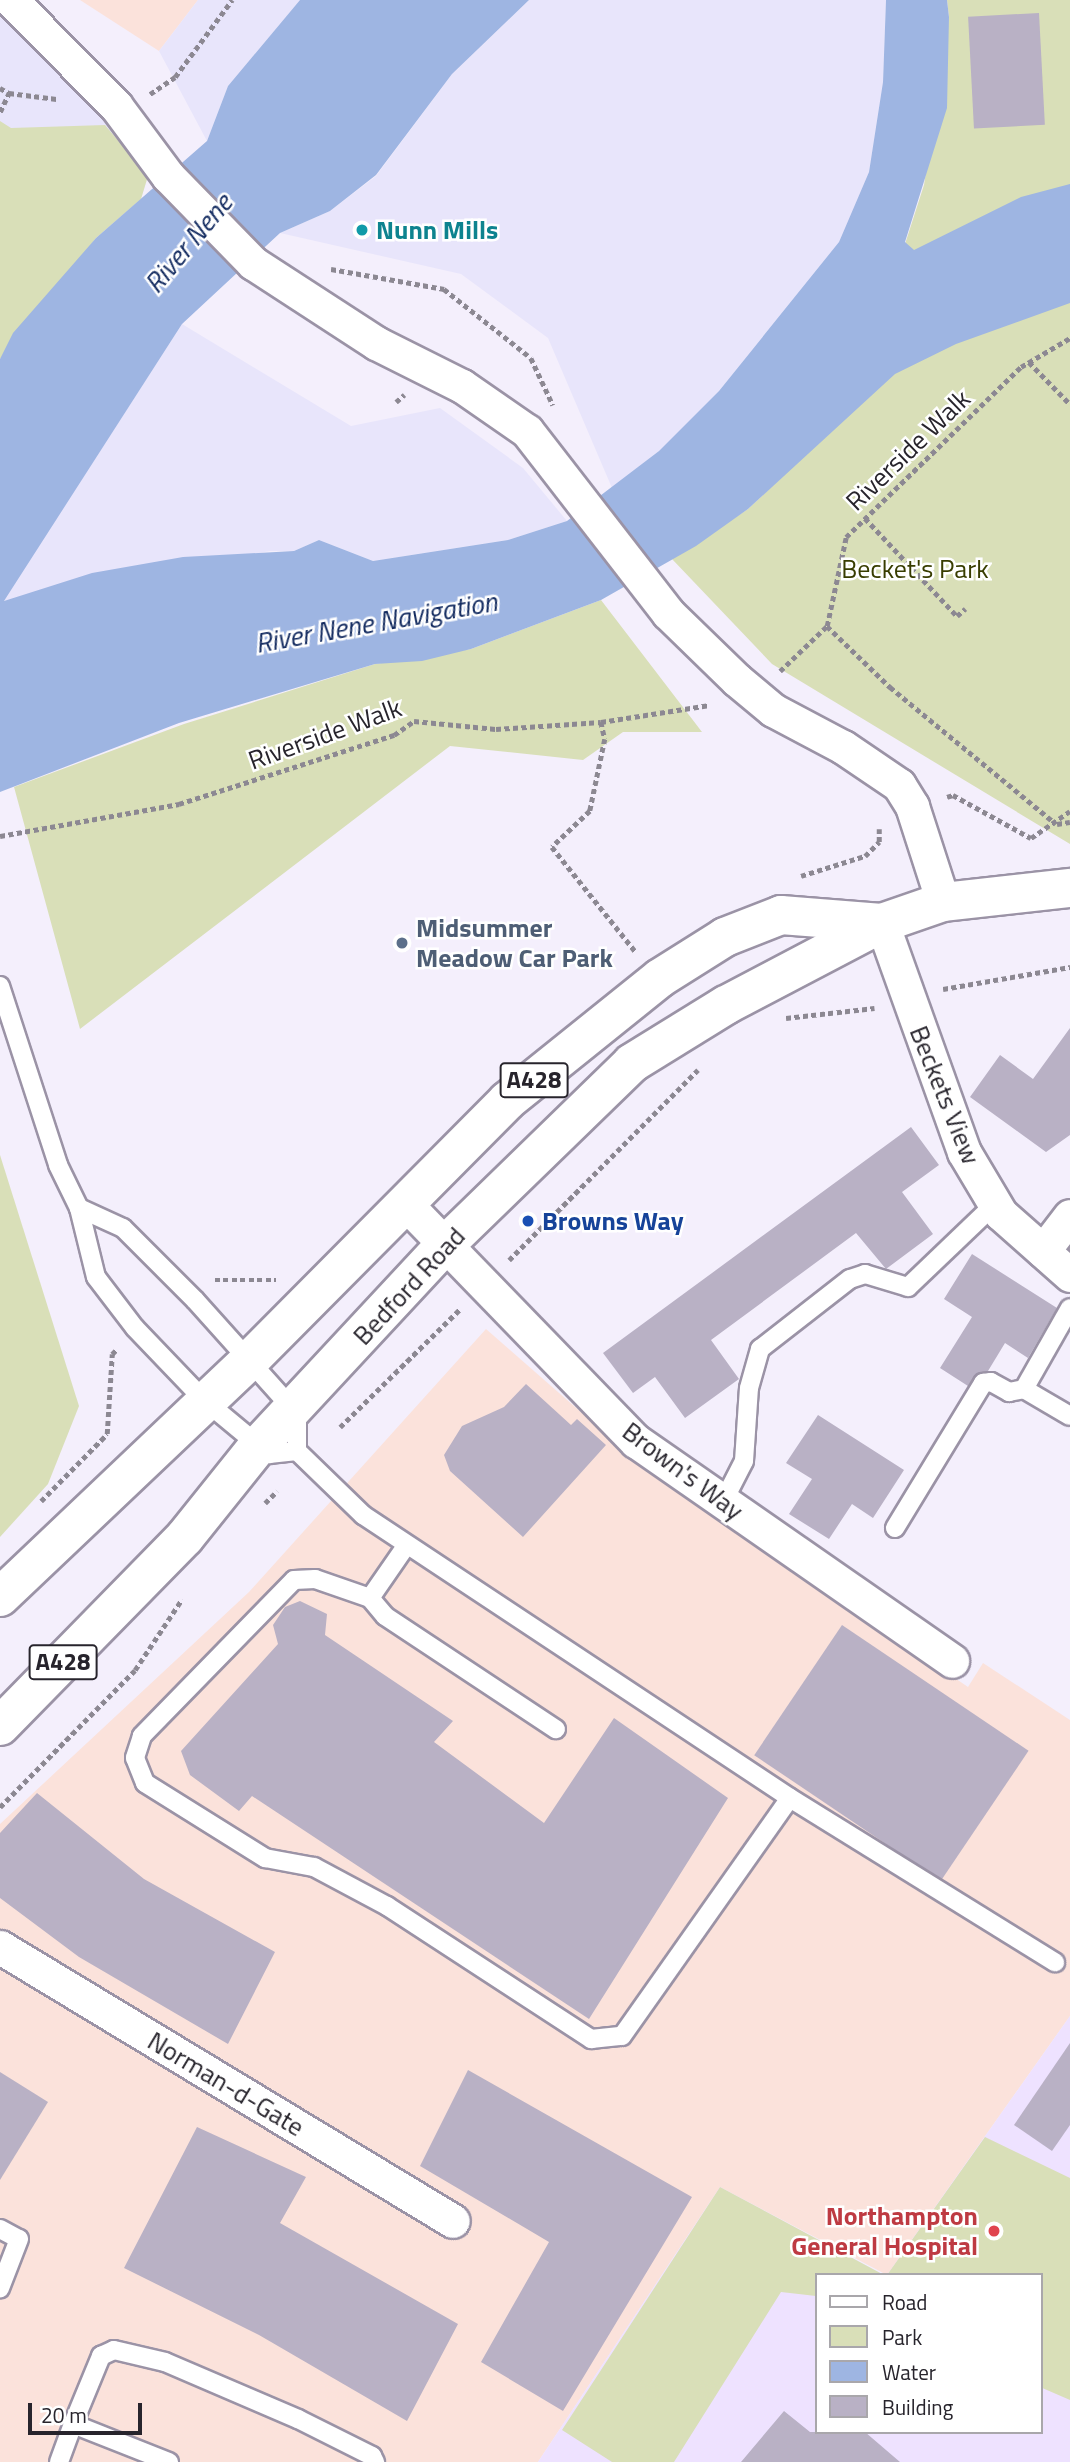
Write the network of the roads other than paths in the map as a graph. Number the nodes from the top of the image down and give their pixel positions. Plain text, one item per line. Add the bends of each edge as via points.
1 (11, 0) edge
2 (1070, 888) edge
3 (943, 902) junction
4 (882, 923) junction
5 (0, 986) edge
6 (405, 1203) junction
7 (995, 1204) junction
8 (79, 1208) junction
9 (1070, 1216) edge
10 (445, 1245) junction
11 (1043, 1251) junction
12 (1070, 1275) edge
13 (1070, 1308) edge
14 (249, 1361) junction
15 (1024, 1388) junction
16 (204, 1400) junction
17 (292, 1408) junction
18 (1070, 1416) edge
19 (257, 1447) junction
20 (297, 1451) junction
21 (723, 1502) junction
22 (895, 1528) dead end
23 (406, 1546) junction
24 (0, 1597) edge
25 (370, 1598) junction
26 (952, 1661) dead end
27 (0, 1726) edge
28 (556, 1729) dead end
29 (790, 1798) junction
30 (0, 1947) edge
31 (1055, 1962) dead end
32 (453, 2221) dead end
33 (0, 2229) edge
34 (0, 2288) edge
35 (73, 2424) junction
36 (59, 2462) edge
37 (169, 2462) edge
38 (375, 2462) edge

1 - 3 street via 116,106 168,176 253,263 376,343 462,386 527,431 668,613 773,710 843,747 899,785 912,806
2 - 3 main road, Bedford Road / A428
3 - 4 main road, Bedford Road / A428
4 - 6 main road, Bedford Road / A428 via 781,915 725,937 660,978 507,1101
4 - 7 street, Beckets View via 964,1152
4 - 10 main road, Bedford Road / A428 via 726,1005 632,1063
5 - 8 lane via 58,1165
6 - 10 street, Brown's Way
6 - 14 main road, Bedford Road / A428
7 - 11 street, Beckets View
7 - 21 lane via 908,1287 866,1274 850,1279 760,1349 749,1388 744,1461
8 - 14 lane via 123,1228
8 - 16 lane via 96,1277 135,1328
9 - 11 street
10 - 17 main road, Bedford Road / A428
10 - 21 street, Brown's Way via 636,1441
11 - 12 street, Beckets View
13 - 15 lane
14 - 16 main road, Bedford Road / A428
14 - 17 lane
15 - 18 lane
15 - 22 lane via 1009,1392 991,1382 983,1383
16 - 19 lane
16 - 24 main road, Bedford Road / A428
17 - 19 main road, Bedford Road / A428
17 - 20 lane via 297,1419
19 - 20 lane via 269,1454
19 - 27 main road, Bedford Road / A428 via 185,1537
20 - 23 lane via 363,1516
21 - 26 street, Brown's Way
23 - 25 lane
23 - 29 lane
25 - 28 lane via 385,1616
25 - 29 lane via 315,1579 294,1580 142,1736 135,1758 145,1783 265,1858 314,1867 387,1906 591,2039 622,2036
29 - 31 lane
30 - 32 street, Norman-d-Gate
33 - 34 lane via 19,2239
35 - 36 lane
35 - 37 lane
35 - 38 lane via 101,2356 114,2350 164,2362 286,2413 372,2456

